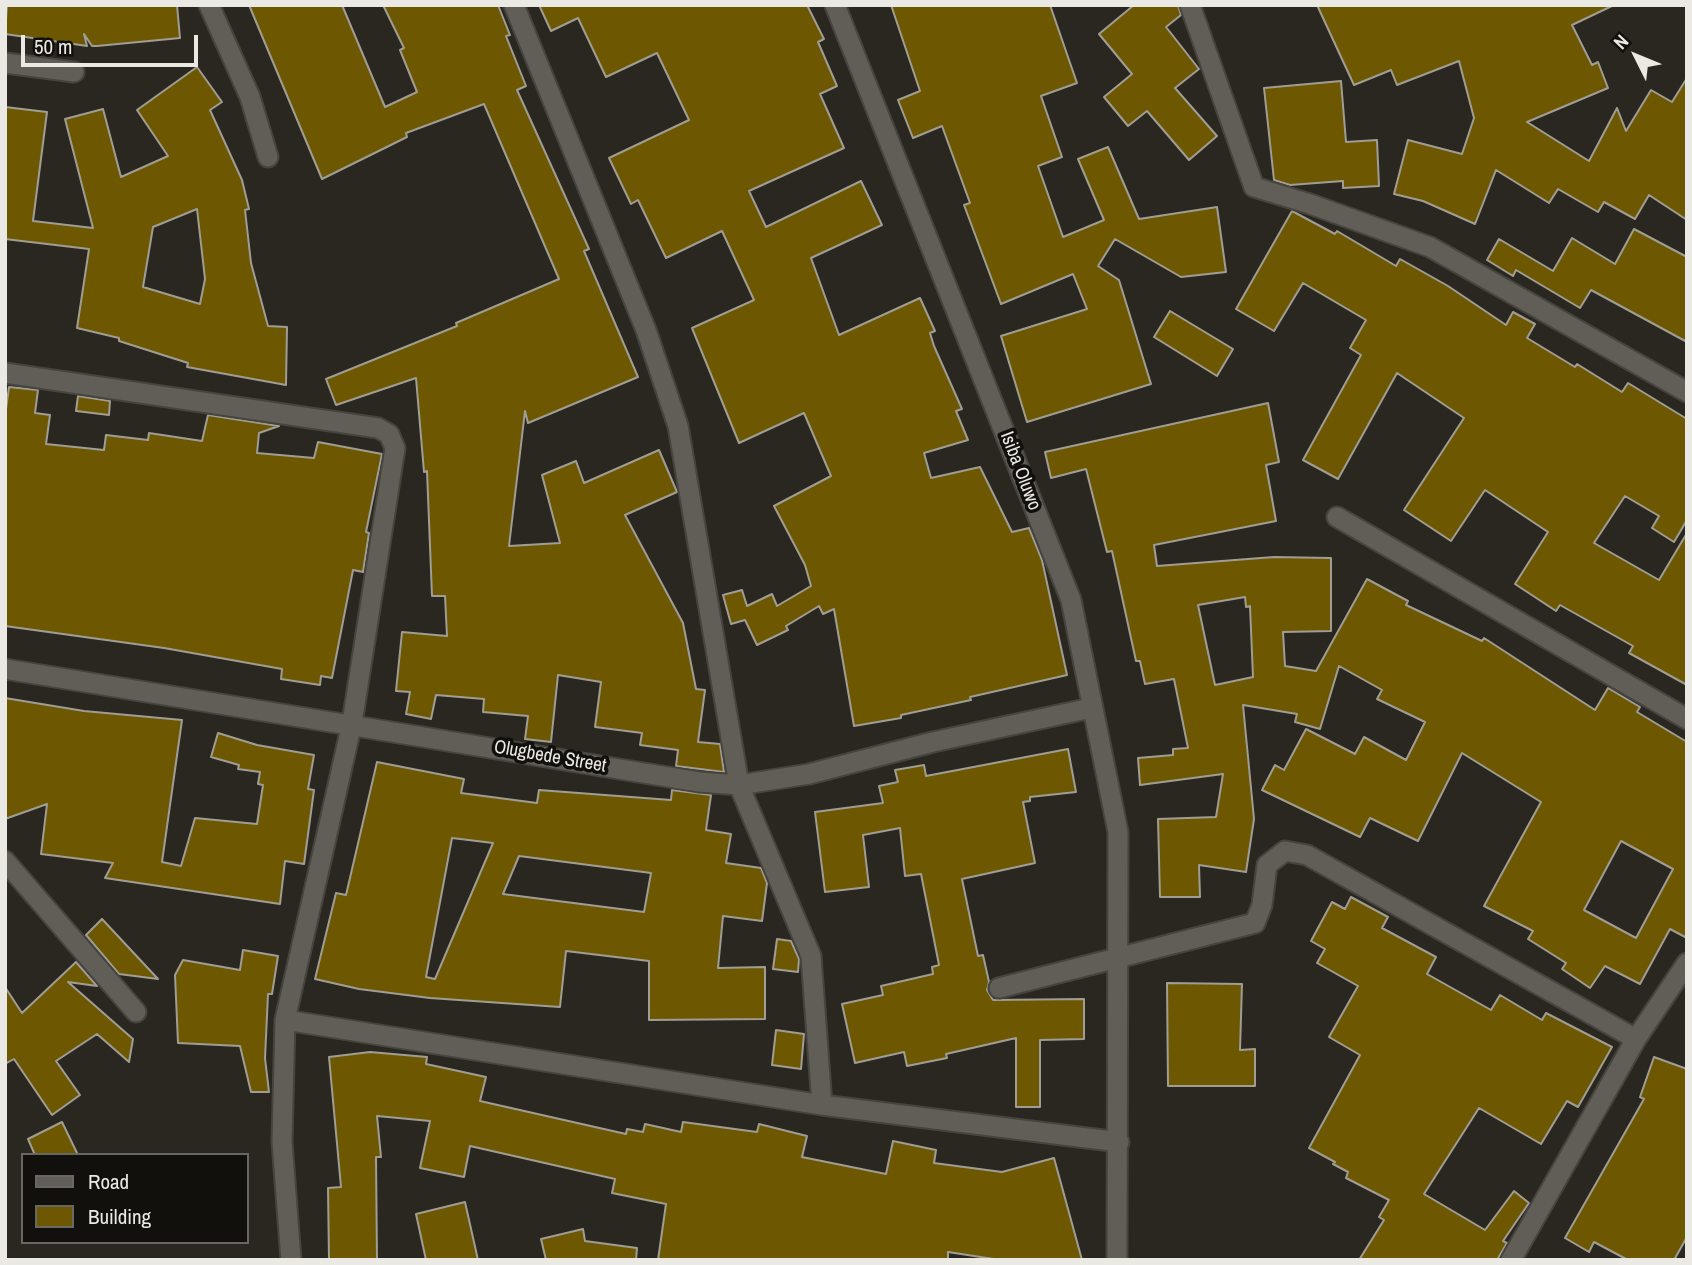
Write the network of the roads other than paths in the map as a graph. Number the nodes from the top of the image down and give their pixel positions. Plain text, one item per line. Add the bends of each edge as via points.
1 (209, 5) edge
2 (514, 5) edge
3 (835, 5) edge
4 (1190, 5) edge
5 (5, 63) edge
6 (74, 72) dead end
7 (268, 157) dead end
8 (5, 373) edge
9 (1687, 392) edge
10 (1337, 517) dead end
11 (5, 669) edge
12 (1091, 708) junction
13 (1687, 719) edge
14 (352, 723) junction
15 (739, 785) junction
16 (5, 862) edge
17 (1116, 957) junction
18 (1687, 963) edge
19 (999, 988) dead end
20 (136, 1012) dead end
21 (285, 1020) junction
22 (1636, 1039) junction
23 (822, 1105) junction
24 (1119, 1142) junction
25 (290, 1260) edge
26 (1117, 1260) edge
27 (1511, 1260) edge

1 - 7 street via 250,97
2 - 15 street via 646,330 678,426
3 - 12 street, Isiba Oluwo via 1071,600
4 - 9 street via 1254,187 1430,247
5 - 6 street
8 - 14 street via 378,428 389,434 395,448
10 - 13 street
11 - 14 street, Olugbede Street
12 - 15 street, Olugbede Street via 933,741 809,774
12 - 17 street, Isiba Oluwo via 1118,832
14 - 15 street, Olugbede Street
14 - 21 street
15 - 23 street via 811,956
16 - 20 street
17 - 19 street
17 - 22 street via 1255,923 1267,865 1285,851 1307,855
17 - 24 street, Isiba Oluwo
18 - 22 street
21 - 23 street
21 - 25 street via 282,1142
22 - 27 street
23 - 24 street
24 - 26 street, Isiba Oluwo

